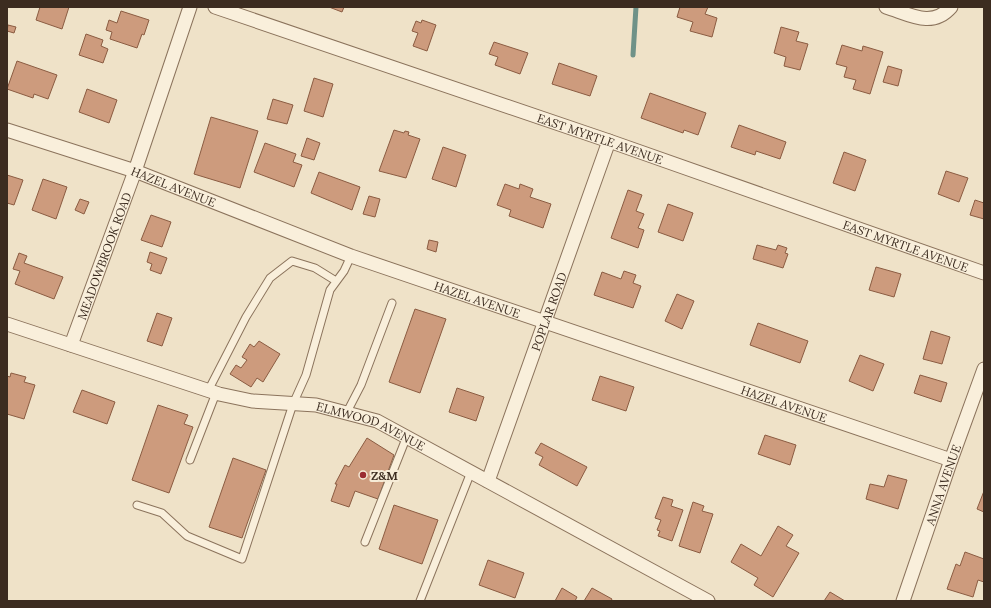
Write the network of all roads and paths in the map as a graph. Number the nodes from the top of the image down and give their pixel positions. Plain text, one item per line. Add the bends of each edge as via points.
1 (190, 7) edge
2 (215, 7) edge
3 (886, 7) edge
4 (951, 7) edge
5 (7, 130) edge
6 (609, 141) junction
7 (135, 171) junction
8 (350, 256) junction
9 (984, 273) edge
10 (336, 281) junction
11 (392, 303) dead end
12 (546, 322) junction
13 (7, 324) edge
14 (71, 345) junction
15 (984, 369) edge
16 (212, 392) junction
17 (293, 404) junction
18 (347, 412) junction
19 (407, 436) junction
20 (190, 460) dead end
21 (951, 460) junction
22 (471, 472) junction
23 (488, 481) junction
24 (137, 505) dead end
25 (365, 542) dead end
26 (420, 601) edge
27 (708, 601) edge
28 (903, 601) edge

1 - 7 street, MEADOWBROOK ROAD
2 - 6 street, EAST MYRTLE AVENUE
3 - 4 street via 925,19 936,19
5 - 7 street, HAZEL AVENUE
6 - 9 street, EAST MYRTLE AVENUE
6 - 12 street, POPLAR ROAD
7 - 8 street, HAZEL AVENUE
7 - 14 street, MEADOWBROOK ROAD
8 - 10 lane
8 - 12 street, HAZEL AVENUE
10 - 16 lane via 315,268 292,261 270,278 246,317
10 - 17 lane via 330,290 306,375
11 - 18 lane via 361,385
12 - 21 street, HAZEL AVENUE
12 - 23 street, POPLAR ROAD
13 - 14 street, ELMWOOD AVENUE
14 - 16 street, ELMWOOD AVENUE
15 - 21 street, ANNA AVENUE
16 - 17 street, ELMWOOD AVENUE via 252,401
16 - 20 lane
17 - 18 street, ELMWOOD AVENUE via 316,405
17 - 24 lane via 242,559 187,536 162,513
18 - 19 street, ELMWOOD AVENUE via 377,421
19 - 22 street, ELMWOOD AVENUE
19 - 25 lane
21 - 28 street, ANNA AVENUE
22 - 23 street, ELMWOOD AVENUE
22 - 26 lane
23 - 27 street, ELMWOOD AVENUE

